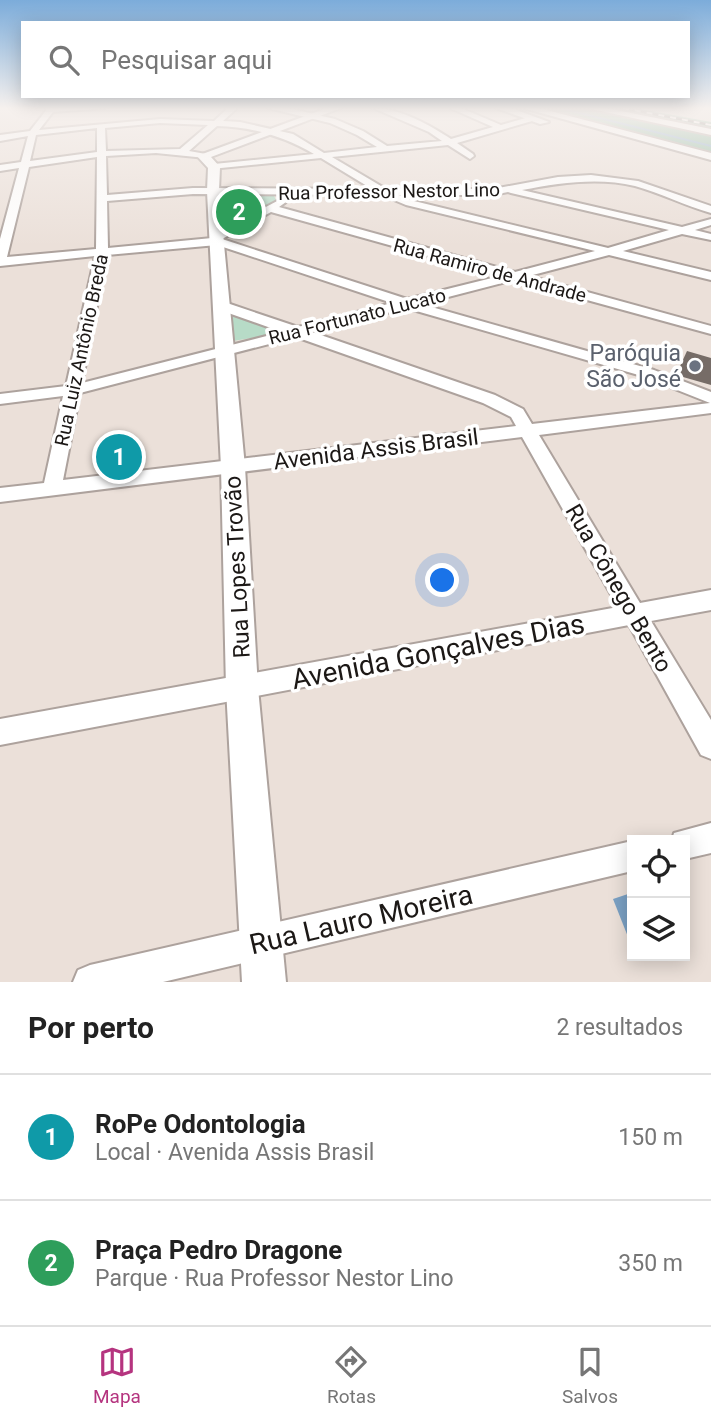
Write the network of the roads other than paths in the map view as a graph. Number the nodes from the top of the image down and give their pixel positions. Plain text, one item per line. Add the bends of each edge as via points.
1 (28, 154) edge
2 (215, 154) edge
3 (253, 154) edge
4 (320, 154) edge
5 (346, 154) edge
6 (467, 154) edge
7 (102, 155) junction
8 (323, 156) junction
9 (470, 156) dead end
10 (25, 165) junction
11 (0, 168) edge
12 (510, 190) junction
13 (287, 193) junction
14 (353, 193) junction
15 (386, 193) junction
16 (103, 198) junction
17 (412, 198) junction
18 (210, 203) junction
19 (270, 208) junction
20 (711, 211) edge
21 (248, 220) junction
22 (711, 222) edge
23 (6, 224) edge
24 (677, 230) junction
25 (711, 237) edge
26 (102, 250) junction
27 (250, 251) junction
28 (606, 251) junction
29 (0, 261) edge
30 (474, 266) junction
31 (536, 268) junction
32 (507, 275) junction
33 (711, 276) edge
34 (481, 283) junction
35 (545, 285) junction
36 (407, 304) junction
37 (222, 306) junction
38 (711, 330) edge
39 (293, 332) junction
40 (225, 349) junction
41 (648, 373) junction
42 (73, 390) junction
43 (711, 398) edge
44 (0, 399) edge
45 (489, 399) junction
46 (711, 408) edge
47 (670, 413) junction
48 (527, 430) junction
49 (486, 435) junction
50 (233, 467) junction
51 (52, 489) junction
52 (0, 495) edge
53 (711, 600) edge
54 (633, 614) junction
55 (243, 688) junction
56 (0, 732) edge
57 (711, 745) edge
58 (711, 838) edge
59 (690, 843) edge
60 (627, 857) edge
61 (261, 942) junction
62 (90, 982) edge
63 (264, 982) edge

1 - 10 street
2 - 18 street
3 - 18 main road
4 - 8 street
5 - 8 street
6 - 9 street
7 - 10 street
7 - 16 street, Rua Luiz Antônio Breda
7 - 18 street
8 - 15 street
8 - 18 street
10 - 11 street
10 - 23 street
12 - 17 street, Rua Professor Nestor Lino
12 - 20 street, Rua Professor Nestor Lino via 565,179 612,180 655,188
12 - 24 street
13 - 14 street, Rua Professor Nestor Lino
13 - 18 street, Rua Professor Nestor Lino
13 - 19 street
14 - 15 street, Rua Professor Nestor Lino
14 - 17 street
15 - 17 street
16 - 18 street, Rua Professor Nestor Lino
16 - 26 street, Rua Luiz Antônio Breda
17 - 28 street
18 - 21 street
18 - 21 street via 228,222
18 - 26 street
18 - 27 street
18 - 27 street via 226,257
18 - 37 main road, Rua Lopes Trovão
19 - 21 street
19 - 30 street, Rua Ramiro de Andrade
22 - 24 street, Rua Fortunato Lucato
23 - 29 street
24 - 25 street
24 - 28 street, Rua Fortunato Lucato
26 - 29 street
26 - 42 street, Rua Luiz Antônio Breda
27 - 36 street
28 - 31 street, Rua Fortunato Lucato
28 - 33 street
30 - 32 street, Rua Ramiro de Andrade
30 - 34 street
31 - 32 street, Rua Fortunato Lucato
31 - 35 street
32 - 34 street, Rua Fortunato Lucato
32 - 35 street, Rua Ramiro de Andrade
34 - 36 street, Rua Fortunato Lucato
35 - 38 street, Rua Ramiro de Andrade
36 - 39 street, Rua Fortunato Lucato
36 - 41 street
37 - 39 street, Rua Cônego Bento
37 - 40 main road, Rua Lopes Trovão
39 - 40 street, Rua Fortunato Lucato
39 - 45 street, Rua Cônego Bento
40 - 42 street, Rua Fortunato Lucato
40 - 50 main road, Rua Lopes Trovão
41 - 43 street
41 - 47 street via 664,386
42 - 44 street, Rua Fortunato Lucato
42 - 51 street, Rua Luiz Antônio Breda
45 - 48 street, Rua Cônego Bento via 517,413
45 - 49 street
46 - 47 street, Avenida Assis Brasil
47 - 48 street, Avenida Assis Brasil
48 - 49 street, Avenida Assis Brasil
48 - 54 street, Rua Cônego Bento
49 - 50 street, Avenida Assis Brasil
50 - 51 street, Avenida Assis Brasil
50 - 55 main road, Rua Lopes Trovão
51 - 52 street, Avenida Assis Brasil
53 - 54 street, Avenida Gonçalves Dias
54 - 55 street, Avenida Gonçalves Dias
54 - 57 street, Rua Cônego Bento
55 - 56 street, Avenida Gonçalves Dias
55 - 61 main road, Rua Lopes Trovão
58 - 59 street
60 - 61 street, Rua Lauro Moreira
61 - 62 street, Rua Lauro Moreira
61 - 63 main road, Rua Lopes Trovão

